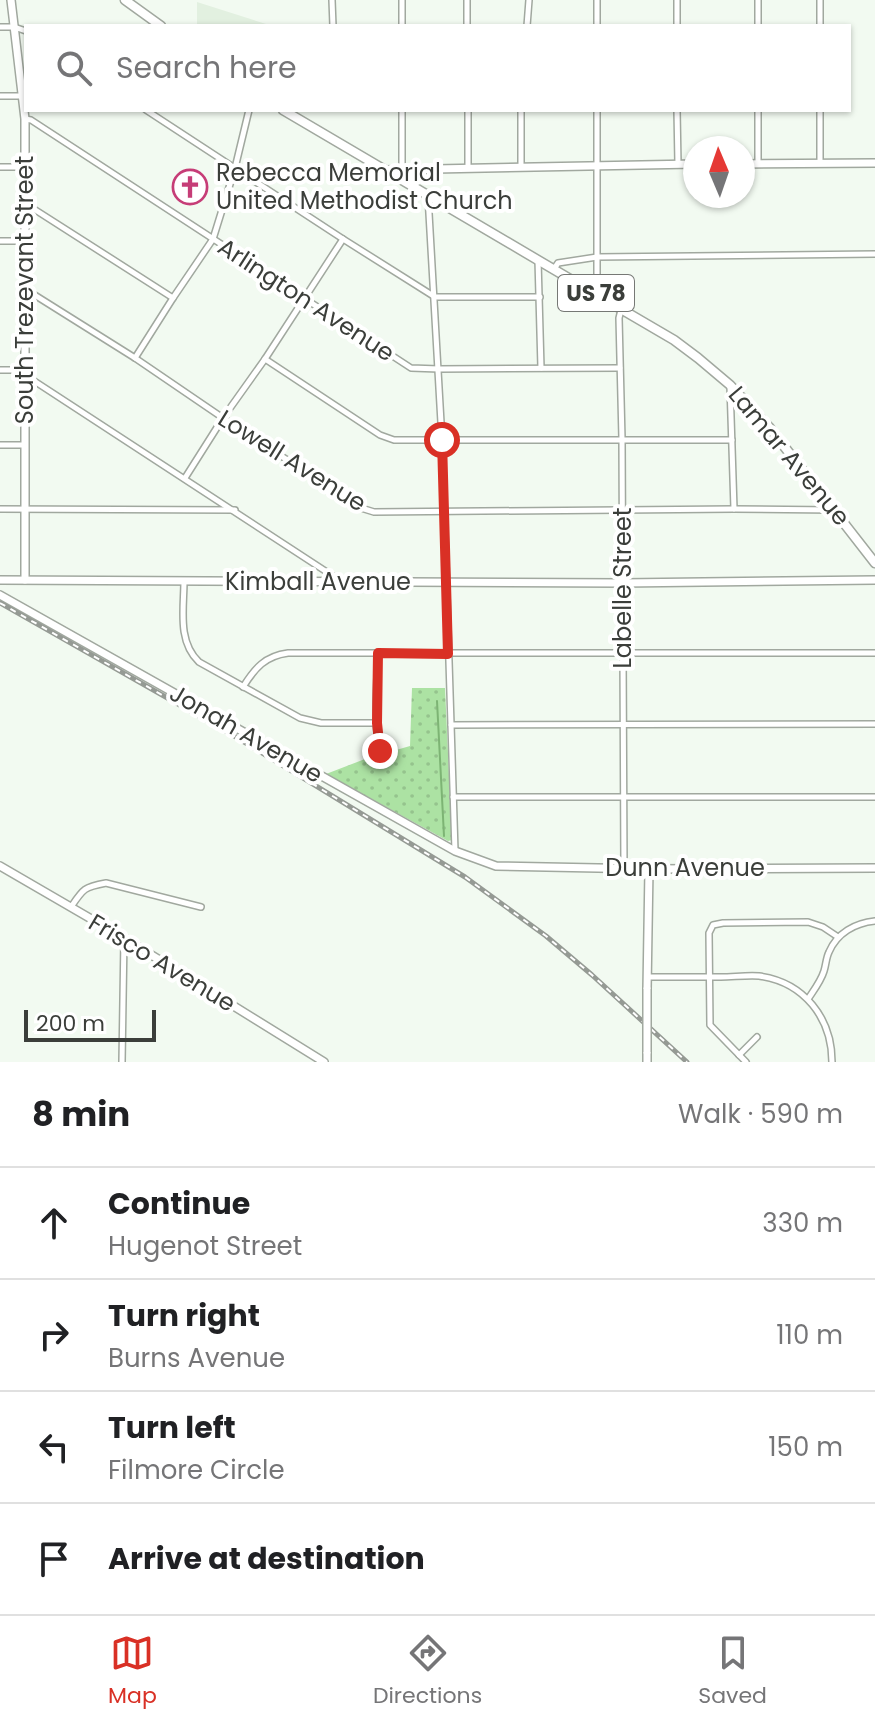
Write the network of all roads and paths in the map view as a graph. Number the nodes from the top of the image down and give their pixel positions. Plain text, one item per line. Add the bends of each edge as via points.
1 (11, 0) edge
2 (125, 0) edge
3 (332, 0) edge
4 (402, 0) edge
5 (467, 0) edge
6 (529, 0) edge
7 (597, 0) edge
8 (677, 0) edge
9 (758, 0) edge
10 (820, 0) edge
11 (158, 24) edge
12 (333, 24) edge
13 (402, 24) edge
14 (467, 24) edge
15 (527, 24) edge
16 (597, 24) edge
17 (677, 24) edge
18 (758, 24) edge
19 (820, 24) edge
20 (0, 27) edge
21 (14, 27) junction
22 (24, 30) edge
23 (0, 96) edge
24 (22, 96) junction
25 (24, 111) edge
26 (24, 112) edge
27 (149, 112) edge
28 (249, 112) edge
29 (286, 112) edge
30 (402, 112) edge
31 (468, 112) edge
32 (521, 112) edge
33 (597, 112) edge
34 (677, 112) edge
35 (758, 112) edge
36 (820, 112) edge
37 (25, 119) junction
38 (820, 163) junction
39 (875, 163) edge
40 (678, 164) junction
41 (683, 164) edge
42 (758, 164) joint
43 (597, 165) junction
44 (0, 167) edge
45 (25, 167) junction
46 (521, 167) junction
47 (235, 168) junction
48 (468, 168) junction
49 (402, 169) junction
50 (385, 170) junction
51 (428, 195) junction
52 (26, 204) junction
53 (213, 239) junction
54 (343, 239) junction
55 (0, 241) edge
56 (25, 241) junction
57 (875, 254) edge
58 (597, 257) junction
59 (538, 259) junction
60 (554, 269) junction
61 (25, 289) junction
62 (593, 292) junction
63 (435, 297) junction
64 (540, 297) junction
65 (173, 298) junction
66 (304, 299) junction
67 (621, 309) junction
68 (135, 358) junction
69 (265, 359) junction
70 (541, 368) junction
71 (620, 368) junction
72 (439, 369) junction
73 (0, 370) edge
74 (25, 372) junction
75 (730, 385) junction
76 (223, 418) junction
77 (622, 439) junction
78 (442, 440) junction
79 (732, 440) junction
80 (0, 445) edge
81 (25, 445) junction
82 (185, 478) junction
83 (0, 509) edge
84 (25, 509) junction
85 (734, 509) junction
86 (236, 510) junction
87 (835, 510) junction
88 (623, 511) junction
89 (444, 512) junction
90 (863, 546) junction
91 (875, 547) edge
92 (875, 563) edge
93 (0, 580) edge
94 (25, 580) junction
95 (875, 580) edge
96 (184, 581) junction
97 (341, 583) junction
98 (447, 583) junction
99 (623, 583) junction
100 (0, 595) edge
101 (378, 653) junction
102 (875, 653) edge
103 (448, 654) junction
104 (623, 654) junction
105 (243, 687) junction
106 (377, 723) junction
107 (875, 724) edge
108 (451, 725) junction
109 (623, 726) junction
110 (383, 754) dead end
111 (624, 796) junction
112 (453, 797) junction
113 (875, 797) edge
114 (455, 851) junction
115 (1, 865) edge
116 (496, 866) joint
117 (624, 868) junction
118 (875, 868) edge
119 (649, 869) junction
120 (71, 907) junction
121 (201, 907) dead end
122 (875, 921) edge
123 (838, 937) junction
124 (124, 938) junction
125 (647, 977) junction
126 (709, 977) junction
127 (808, 999) junction
128 (757, 1037) dead end
129 (739, 1055) junction
130 (122, 1062) edge
131 (324, 1062) edge
132 (647, 1062) edge
133 (746, 1062) edge
134 (832, 1062) edge

1 - 21 street, South Trezevant Street
2 - 11 main road
3 - 12 street
4 - 13 street
5 - 14 street
6 - 15 street
7 - 16 street
8 - 17 street
9 - 18 street
10 - 19 street
20 - 21 street
21 - 22 street
21 - 24 street, South Trezevant Street
23 - 24 street
24 - 25 street, South Trezevant Street
26 - 37 street, South Trezevant Street
27 - 47 street
28 - 47 street
29 - 50 main road, Lamar Avenue / US 78
30 - 49 street
31 - 48 street
32 - 46 street
33 - 43 street
34 - 40 street
35 - 42 street
36 - 38 street
37 - 45 street, South Trezevant Street
37 - 53 street, Arlington Avenue
38 - 39 street
38 - 42 street
40 - 41 street
40 - 43 street
43 - 46 street
43 - 58 street
44 - 45 street
45 - 52 street, South Trezevant Street
46 - 48 street
47 - 53 street
47 - 54 street
48 - 49 street
49 - 50 street
50 - 51 main road, Lamar Avenue / US 78
51 - 59 main road, Lamar Avenue / US 78
51 - 63 street
52 - 56 street, South Trezevant Street
52 - 65 street
53 - 65 street
53 - 66 street, Arlington Avenue
54 - 63 street
54 - 66 street
55 - 56 street
56 - 61 street, South Trezevant Street
57 - 58 street
58 - 60 street via 558,263
58 - 62 street
59 - 60 main road, Lamar Avenue / US 78
59 - 64 street
60 - 62 main road, Lamar Avenue / US 78
61 - 68 street, Lowell Avenue
61 - 74 street, South Trezevant Street
62 - 67 main road, Lamar Avenue / US 78
63 - 64 street
63 - 72 street
64 - 70 street
65 - 68 street
66 - 69 street
66 - 72 street, Arlington Avenue via 411,368
67 - 71 street, Labelle Street
67 - 75 main road, Lamar Avenue / US 78 via 674,340
68 - 76 street, Lowell Avenue
69 - 76 street
69 - 78 street via 380,435
70 - 71 street, Arlington Avenue
70 - 72 street, Arlington Avenue
71 - 77 street, Labelle Street
72 - 78 street
73 - 74 street
74 - 81 street, South Trezevant Street
74 - 82 street
75 - 79 street
75 - 87 main road, Lamar Avenue / US 78
76 - 82 street
76 - 89 street, Lowell Avenue via 361,508
77 - 78 street
77 - 79 street
77 - 88 street, Labelle Street
78 - 89 street
79 - 85 street
80 - 81 street
81 - 84 street, South Trezevant Street
82 - 86 street
83 - 84 street
84 - 86 street
84 - 94 street, South Trezevant Street
85 - 87 street, Lowell Avenue
85 - 88 street, Lowell Avenue
86 - 97 street
87 - 90 main road, Lamar Avenue / US 78
88 - 89 street, Lowell Avenue
88 - 99 street, Labelle Street
89 - 98 street
90 - 91 main road
90 - 92 main road, Lamar Avenue / US 78
93 - 94 street, Kimball Avenue
94 - 96 street, Kimball Avenue
95 - 99 street, Kimball Avenue
96 - 97 street, Kimball Avenue
96 - 105 street via 183,629 189,649 204,666
97 - 98 street, Kimball Avenue
98 - 99 street, Kimball Avenue
98 - 103 street
99 - 104 street, Labelle Street
100 - 114 street, Jonah Avenue
101 - 103 street
101 - 105 street via 275,655 257,666
101 - 106 street
102 - 104 street
103 - 104 street
103 - 108 street
104 - 109 street, Labelle Street
105 - 106 street via 307,720
106 - 110 street
107 - 109 street
108 - 109 street
108 - 112 street
109 - 111 street, Labelle Street
111 - 112 street
111 - 113 street
111 - 117 street, Labelle Street
112 - 114 street
114 - 116 street, Jonah Avenue
115 - 120 street, Frisco Avenue
116 - 117 street, Dunn Avenue
117 - 119 street, Dunn Avenue
118 - 119 street, Dunn Avenue
119 - 125 street
120 - 121 street via 82,891 106,883
120 - 124 street, Frisco Avenue
122 - 123 street
123 - 126 street via 808,922 713,925
123 - 127 street
124 - 130 street
124 - 131 street, Frisco Avenue
125 - 126 street
125 - 132 street, bridge
126 - 127 street via 759,976
126 - 129 street via 710,1025
127 - 134 street via 828,1031
128 - 129 street
129 - 133 street

